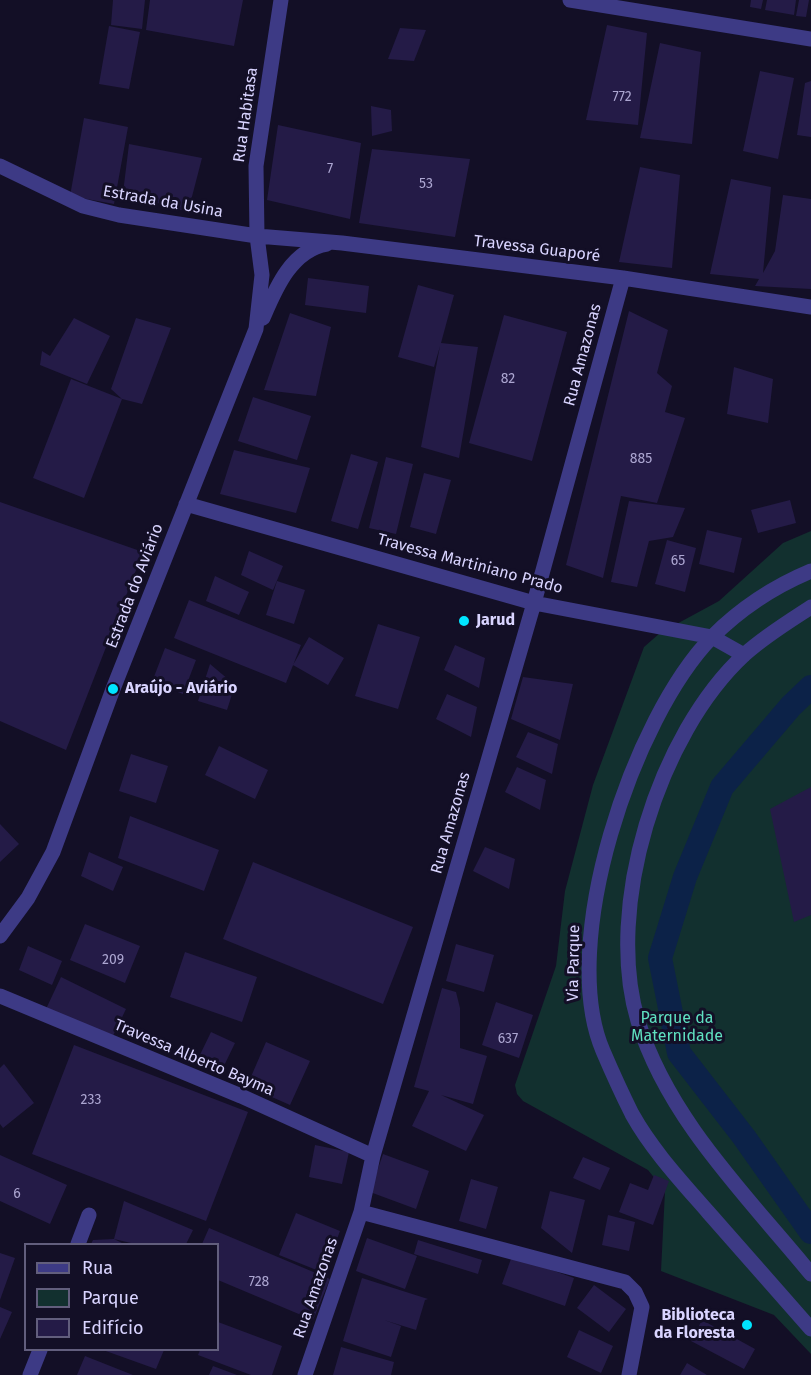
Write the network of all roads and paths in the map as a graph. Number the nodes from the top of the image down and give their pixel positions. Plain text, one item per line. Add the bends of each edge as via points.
1 (281, 0) edge
2 (570, 0) edge
3 (811, 39) edge
4 (0, 166) edge
5 (257, 236) junction
6 (342, 243) junction
7 (623, 278) junction
8 (811, 307) edge
9 (248, 354) junction
10 (186, 504) junction
11 (811, 571) edge
12 (534, 603) junction
13 (811, 607) edge
14 (712, 637) junction
15 (744, 655) junction
16 (0, 936) edge
17 (0, 996) edge
18 (373, 1156) junction
19 (361, 1212) junction
20 (89, 1215) dead end
21 (79, 1243) edge
22 (811, 1274) edge
23 (811, 1329) edge
24 (40, 1351) edge
25 (30, 1375) edge
26 (305, 1375) edge
27 (629, 1375) edge

1 - 5 street, Rua Habitasa via 256,166
2 - 3 street
4 - 5 street, Estrada da Usina via 83,206
5 - 6 street, Travessa Guaporé
5 - 9 street, Estrada do Aviário via 261,302
6 - 7 street, Travessa Guaporé
6 - 9 street via 323,244 311,250 286,273
7 - 8 street, Travessa Guaporé
7 - 12 street, Rua Amazonas
9 - 10 street, Estrada do Aviário
10 - 12 street, Travessa Martiniano Prado
10 - 16 street, Estrada do Aviário via 53,852 28,898
11 - 14 street, Via Parque via 782,583
12 - 14 street, Travessa Martiniano Prado
12 - 18 street, Rua Amazonas
13 - 15 street
14 - 15 street, Travessa Martiniano Prado
14 - 23 street, Via Parque via 677,684 641,748 610,839 590,933 588,997 602,1049 633,1115 666,1164
15 - 22 street via 701,708 672,758 646,818 629,911 629,978 638,1022 690,1124
17 - 18 street, Travessa Alberto Bayma via 241,1096
18 - 19 street, Rua Amazonas
19 - 26 street, Rua Amazonas
19 - 27 street via 625,1282 642,1307
20 - 21 street
24 - 25 street

